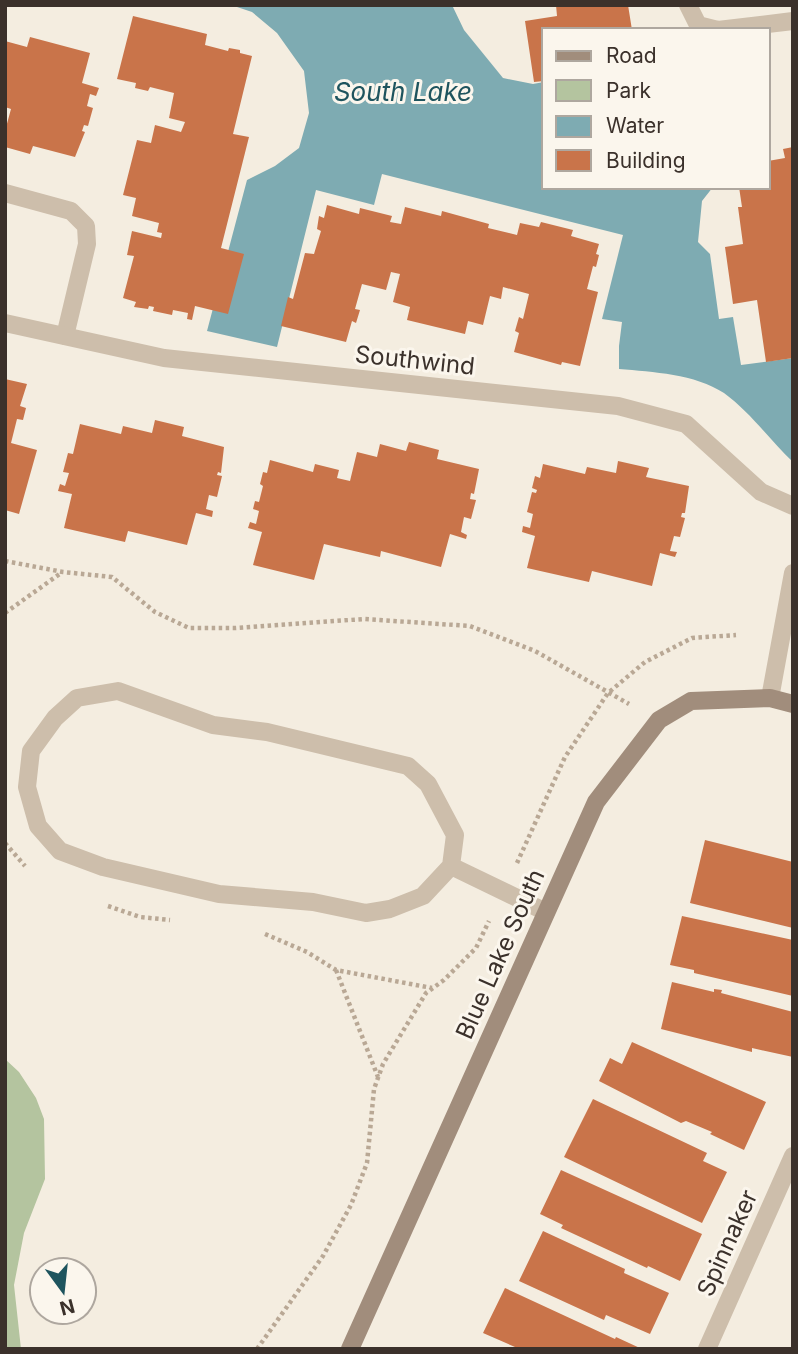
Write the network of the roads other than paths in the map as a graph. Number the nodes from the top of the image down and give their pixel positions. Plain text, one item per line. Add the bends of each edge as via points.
1 (688, 5) edge
2 (793, 21) edge
3 (711, 28) edge
4 (735, 28) edge
5 (5, 194) edge
6 (5, 323) edge
7 (65, 336) junction
8 (793, 506) edge
9 (793, 573) edge
10 (770, 698) junction
11 (793, 704) edge
12 (451, 866) junction
13 (546, 912) junction
14 (793, 1156) edge
15 (351, 1349) edge
16 (706, 1349) edge

1 - 3 street via 698,24
2 - 4 street
5 - 7 street via 71,211 86,226 87,244
6 - 7 street, Southwind
7 - 8 street, Southwind via 164,358 618,406 686,424 761,492
9 - 10 street
10 - 11 street, Blue Lake South
10 - 13 street, Blue Lake South via 691,701 659,720 596,802
12 - 12 street via 454,835 428,784 408,766 267,732 213,725 118,691 77,698 55,718 31,751 27,787 38,826 60,851 103,867 219,894 313,902 366,913 423,896
12 - 13 street
13 - 15 street, Blue Lake South
14 - 16 street, Spinnaker

